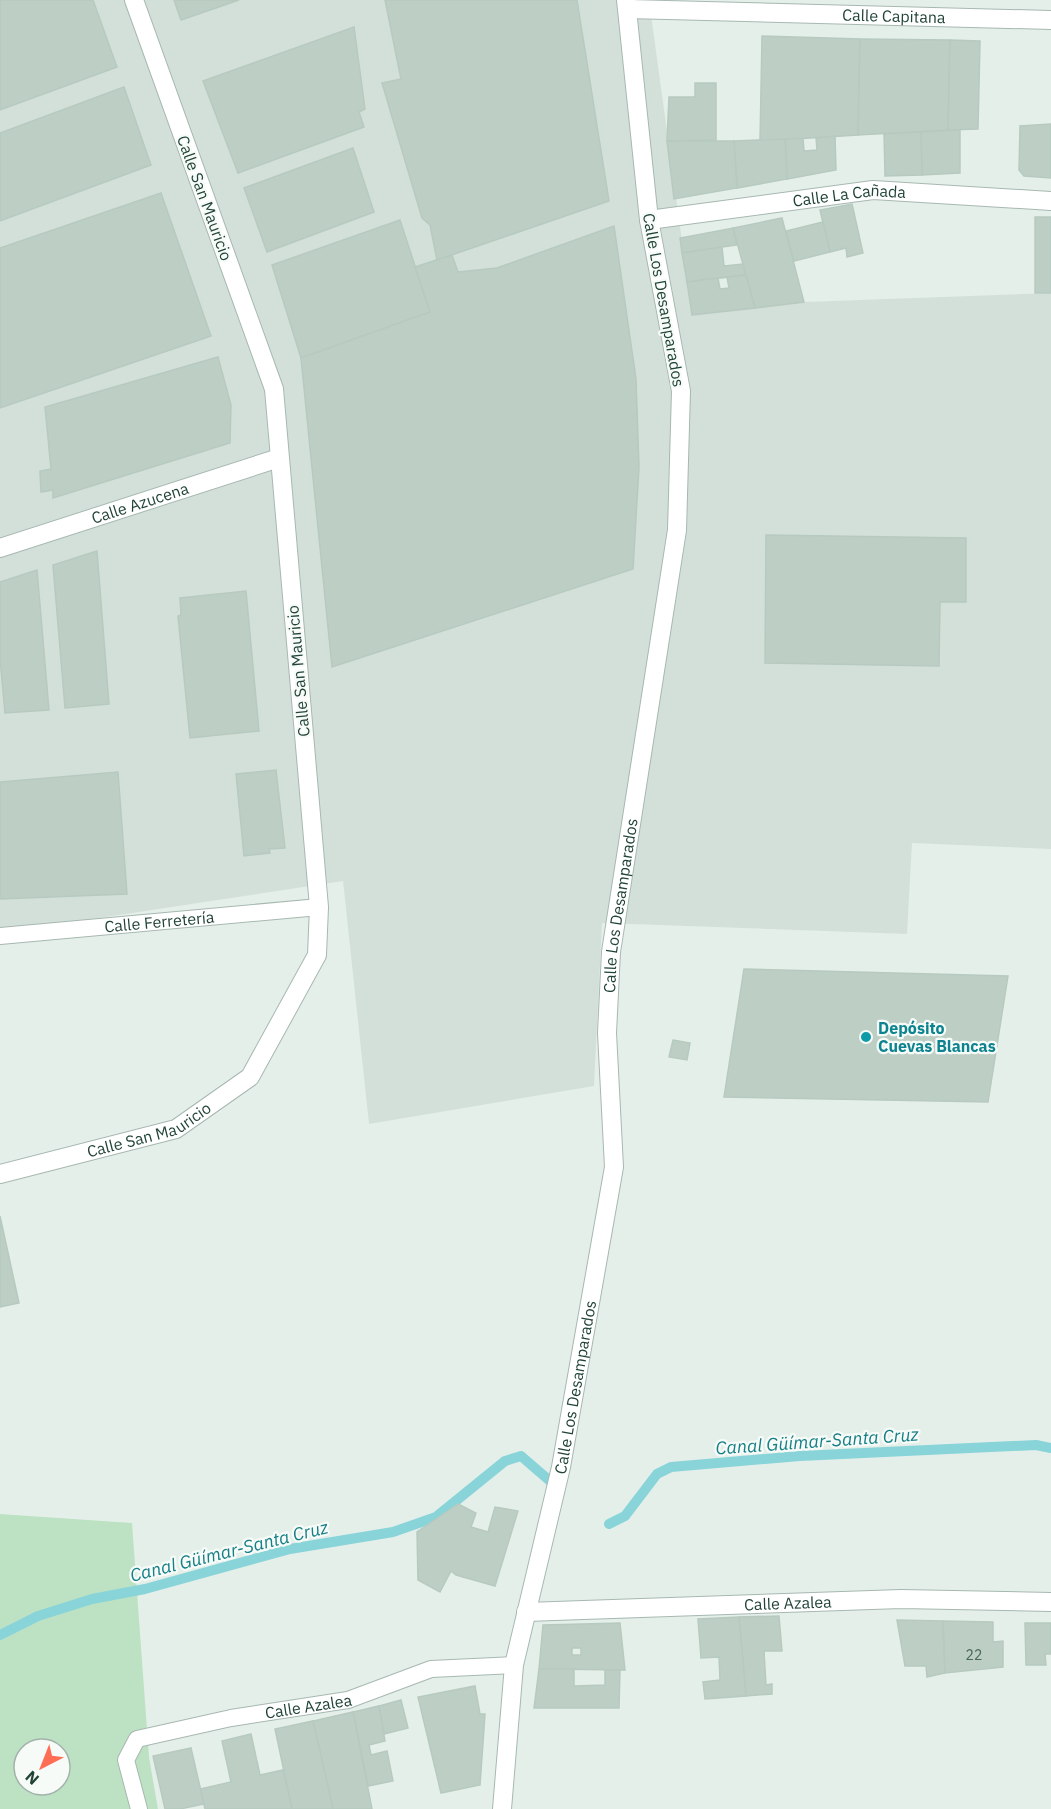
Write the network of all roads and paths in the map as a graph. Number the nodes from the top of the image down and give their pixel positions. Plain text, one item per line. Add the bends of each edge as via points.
1 (134, 0) edge
2 (627, 5) edge
3 (1051, 20) edge
4 (1051, 201) edge
5 (649, 220) junction
6 (279, 458) junction
7 (0, 548) edge
8 (320, 907) junction
9 (0, 936) edge
10 (0, 1174) edge
11 (1051, 1602) edge
12 (526, 1612) junction
13 (513, 1665) junction
14 (139, 1809) edge
15 (501, 1809) edge

1 - 6 street, Calle San Mauricio via 274,388
2 - 3 street, Calle Capitana
2 - 5 street, Calle Los Desamparados
4 - 5 street, Calle La Cañada via 873,189
5 - 12 street, Calle Los Desamparados via 681,391 677,530 611,952 607,1033 614,1167 561,1467
6 - 7 street, Calle Azucena
6 - 8 street, Calle San Mauricio
8 - 9 lane, Calle Ferretería
8 - 10 street, Calle San Mauricio via 317,955 250,1077 176,1129
11 - 12 street, Calle Azalea via 901,1599
12 - 13 street, Calle Los Desamparados
13 - 14 lane, Calle Azalea via 431,1669 348,1700 231,1718 137,1739 126,1760
13 - 15 street, Calle Los Desamparados

